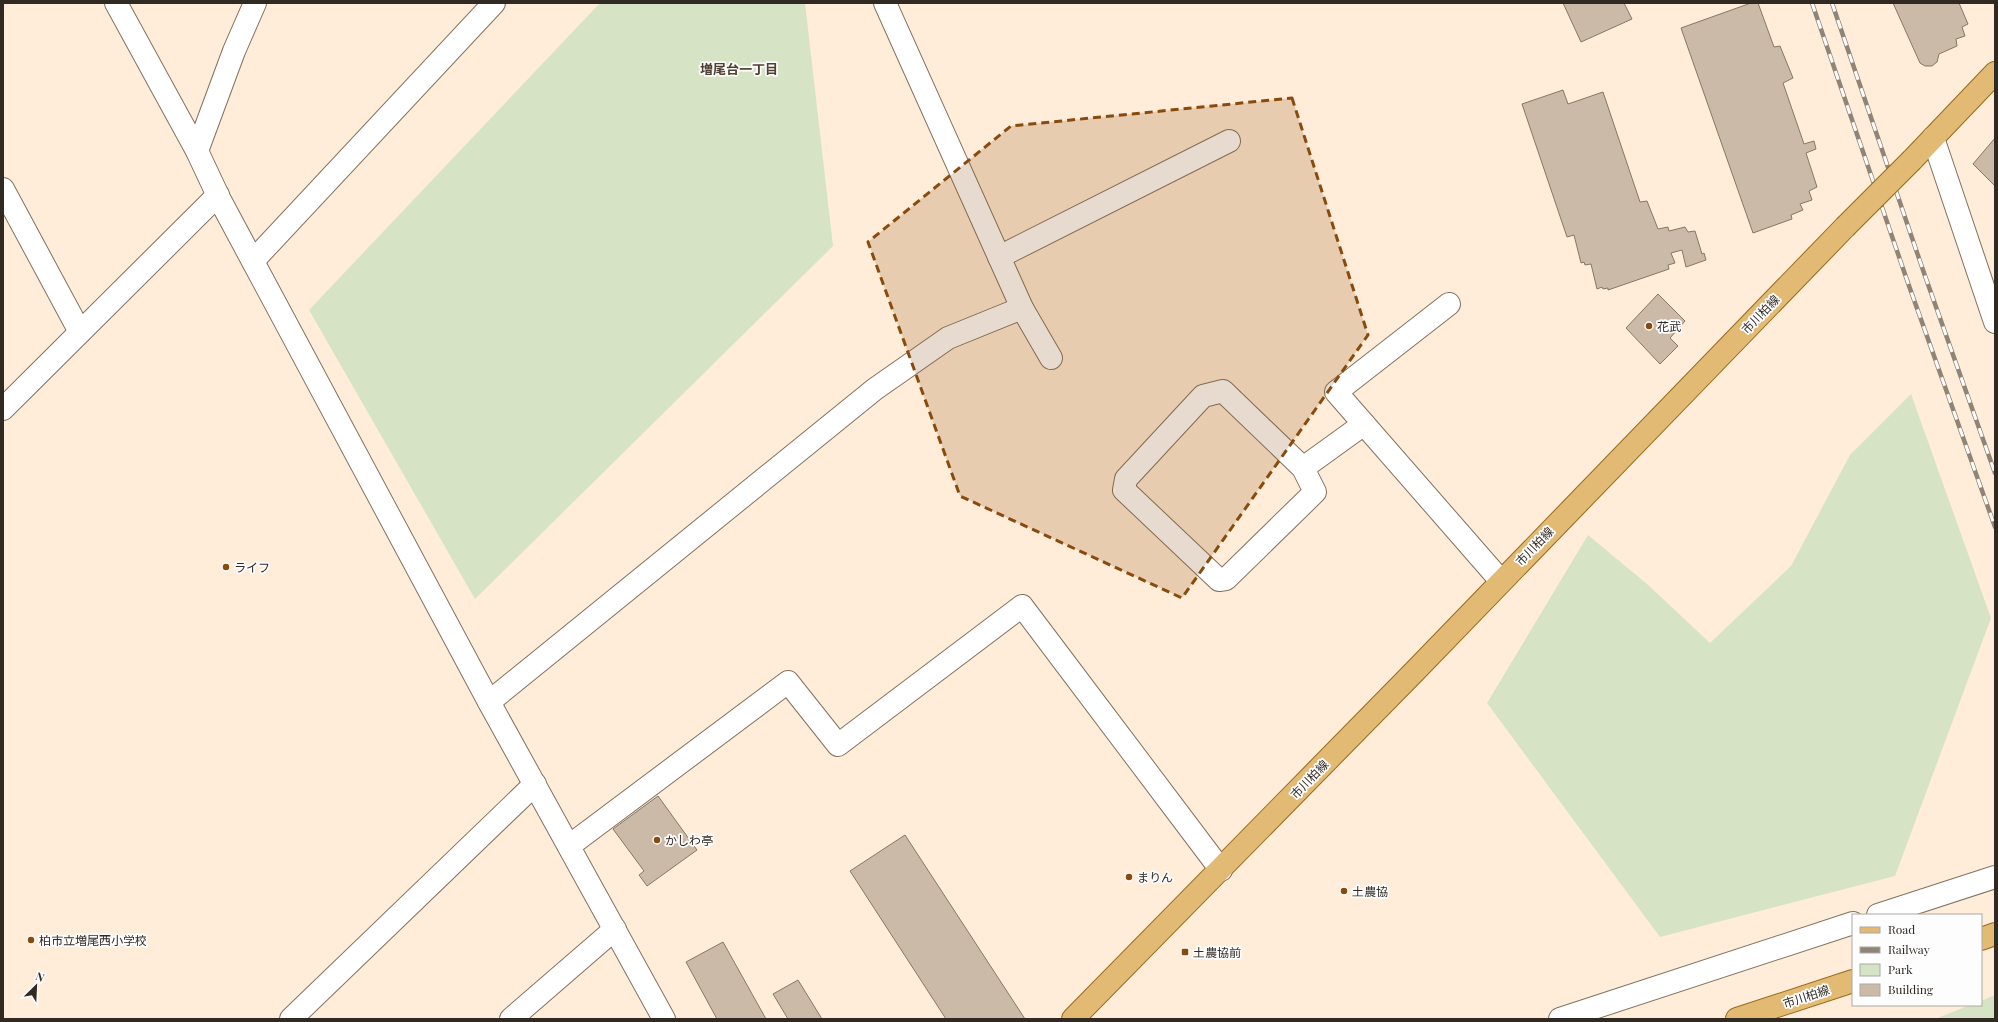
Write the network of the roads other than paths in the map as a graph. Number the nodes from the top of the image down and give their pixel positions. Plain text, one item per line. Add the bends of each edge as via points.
1 (116, 3) edge
2 (255, 3) edge
3 (494, 3) edge
4 (885, 3) edge
5 (1995, 73) edge
6 (1933, 138) junction
7 (1229, 141) dead end
8 (197, 151) junction
9 (218, 195) junction
10 (4, 196) edge
11 (999, 257) junction
12 (253, 260) junction
13 (1449, 304) dead end
14 (1022, 308) junction
15 (1995, 322) edge
16 (80, 332) junction
17 (1051, 358) dead end
18 (3, 409) edge
19 (1364, 424) junction
20 (1303, 468) junction
21 (1501, 581) junction
22 (489, 702) junction
23 (535, 784) junction
24 (569, 846) junction
25 (1221, 870) junction
26 (1995, 877) edge
27 (1881, 914) edge
28 (1852, 923) edge
29 (615, 929) junction
30 (1995, 934) edge
31 (1982, 939) edge
32 (1852, 981) edge
33 (291, 1019) edge
34 (511, 1019) edge
35 (664, 1019) edge
36 (1073, 1019) edge
37 (1560, 1019) edge
38 (1737, 1019) edge

1 - 8 street
2 - 8 street via 234,51
3 - 12 street
4 - 11 street
5 - 6 main road, 市川柏線
6 - 15 street
6 - 21 main road, 市川柏線, bridge
7 - 11 street
8 - 9 street
9 - 12 street
9 - 16 street
10 - 16 street
11 - 14 street
12 - 22 street
13 - 19 street via 1336,392
14 - 17 street
14 - 22 street via 948,338 875,389
16 - 18 street
19 - 20 street
19 - 21 street
20 - 20 street via 1315,492 1226,579 1219,580 1124,490 1126,479 1203,396 1223,392
21 - 25 main road, 市川柏線
22 - 23 street
23 - 24 street
23 - 33 street
24 - 25 street via 788,682 838,745 1022,606
24 - 29 street
25 - 36 main road, 市川柏線
26 - 27 street
28 - 37 street
29 - 34 street
29 - 35 street
30 - 31 main road
32 - 38 main road, 市川柏線

